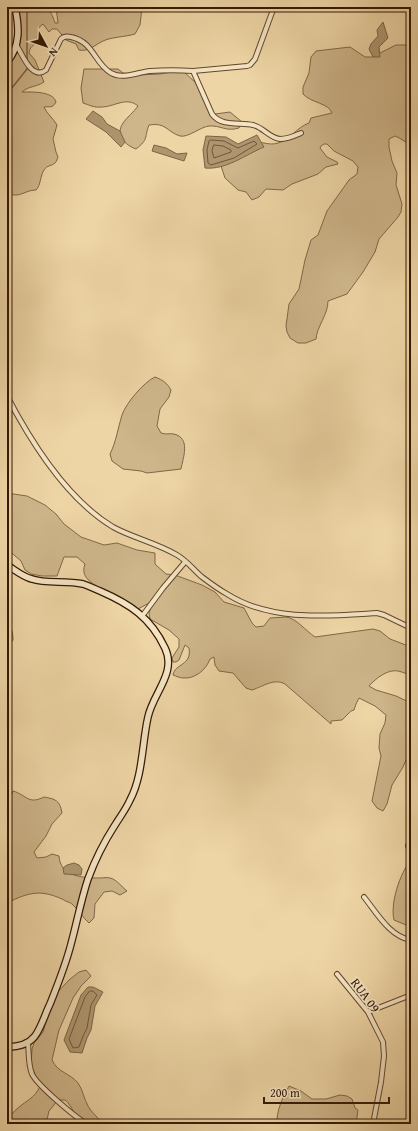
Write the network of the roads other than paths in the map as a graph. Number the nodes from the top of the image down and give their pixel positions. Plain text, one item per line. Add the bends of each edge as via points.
1 (15, 7) edge
2 (274, 7) edge
3 (17, 46) junction
4 (7, 62) edge
5 (193, 71) junction
6 (301, 133) dead end
7 (7, 396) edge
8 (185, 562) junction
9 (7, 565) edge
10 (143, 616) junction
11 (411, 628) edge
12 (411, 836) edge
13 (408, 846) dead end
14 (364, 897) dead end
15 (411, 940) edge
16 (337, 974) dead end
17 (411, 995) edge
18 (368, 1012) junction
19 (28, 1043) junction
20 (7, 1047) edge
21 (87, 1124) edge
22 (373, 1124) edge

1 - 3 street
2 - 5 street via 255,59 250,65
3 - 4 street
3 - 5 street via 29,67 40,72 46,70 60,39 67,36 90,47 106,69 116,76 149,71
5 - 6 street via 216,119 254,125 279,139
7 - 8 street via 30,436 76,497 115,528 177,555
8 - 10 street
8 - 11 street via 228,595 253,608 289,614 378,613
9 - 10 street via 22,575 39,581 83,584 112,596
10 - 19 street via 159,636 166,650 168,669 151,705 134,791 102,847 88,879 58,984 40,1027
12 - 13 street
14 - 15 street via 396,934
16 - 18 street, RUA 09
17 - 18 street
18 - 22 street, RUA 09 via 384,1048
19 - 20 street
19 - 21 street via 33,1075

